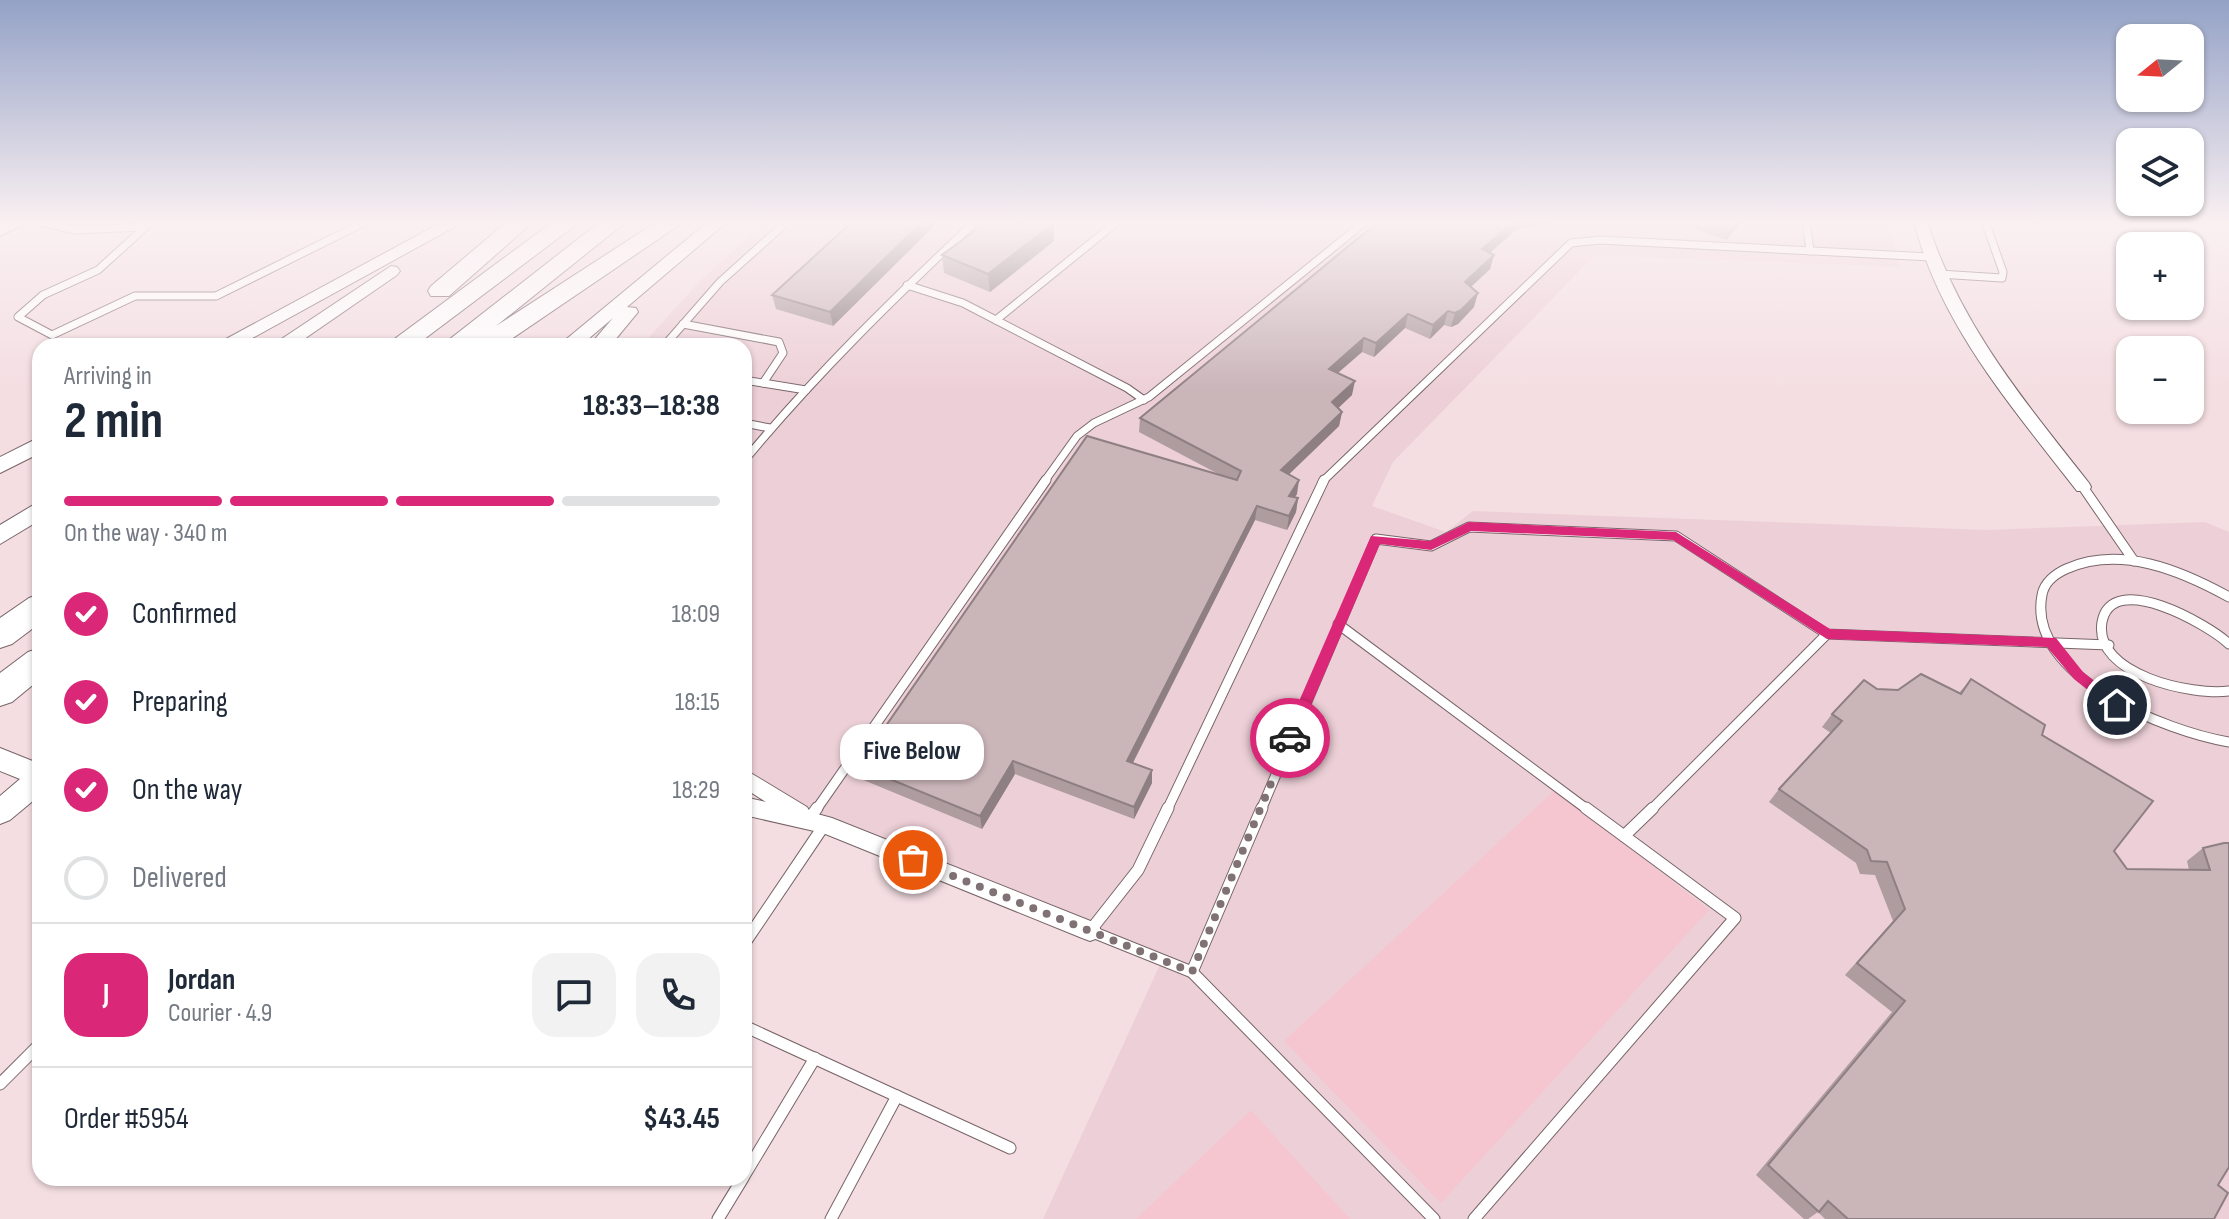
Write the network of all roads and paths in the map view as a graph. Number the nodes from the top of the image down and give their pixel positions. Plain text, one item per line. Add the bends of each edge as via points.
1 (83, 278) edge
2 (252, 278) edge
3 (350, 278) edge
4 (382, 278) edge
5 (456, 278) edge
6 (491, 278) edge
7 (542, 278) edge
8 (587, 278) edge
9 (652, 278) edge
10 (660, 278) edge
11 (726, 278) edge
12 (915, 278) edge
13 (1048, 278) edge
14 (1295, 278) edge
15 (1535, 278) edge
16 (1941, 278) edge
17 (907, 285) junction
18 (996, 320) junction
19 (683, 324) junction
20 (238, 338) edge
21 (293, 338) edge
22 (385, 338) edge
23 (409, 338) edge
24 (464, 338) edge
25 (495, 338) edge
26 (578, 338) edge
27 (606, 338) edge
28 (671, 338) edge
29 (752, 381) edge
30 (763, 383) junction
31 (806, 390) junction
32 (1144, 400) junction
33 (752, 425) edge
34 (770, 428) junction
35 (32, 448) edge
36 (752, 451) edge
37 (0, 466) edge
38 (2083, 487) joint
39 (32, 514) edge
40 (0, 536) edge
41 (2134, 561) junction
42 (2229, 597) edge
43 (32, 611) edge
44 (1338, 624) junction
45 (1827, 634) junction
46 (0, 635) edge
47 (2051, 642) junction
48 (2229, 644) edge
49 (2109, 645) junction
50 (32, 667) edge
51 (2229, 691) edge
52 (0, 692) edge
53 (2229, 742) edge
54 (0, 759) edge
55 (32, 774) edge
56 (752, 782) edge
57 (32, 785) edge
58 (752, 808) edge
59 (0, 812) edge
60 (817, 822) junction
61 (1624, 836) junction
62 (752, 931) edge
63 (1090, 931) junction
64 (1192, 972) junction
65 (752, 1030) edge
66 (32, 1052) edge
67 (815, 1058) junction
68 (0, 1084) edge
69 (897, 1096) junction
70 (1010, 1148) dead end
71 (752, 1164) edge
72 (738, 1186) edge
73 (718, 1219) edge
74 (831, 1219) edge
75 (1434, 1219) edge
76 (1474, 1219) edge

1 - 2 lane via 34,298 18,317 52,335 135,296 216,296
3 - 20 main road
4 - 21 main road
5 - 22 highway
6 - 23 highway
7 - 24 highway
8 - 25 highway
9 - 26 main road
10 - 27 main road
11 - 19 lane
12 - 17 lane
13 - 18 lane
14 - 32 lane
15 - 63 lane via 1321,483 1138,870
16 - 38 street via 1958,316 2002,382
17 - 18 lane
17 - 31 lane
18 - 32 lane
19 - 28 lane
19 - 30 lane via 779,342 783,353
29 - 30 lane
30 - 31 lane
31 - 34 lane
32 - 60 lane via 1077,436
33 - 34 lane
34 - 36 lane
35 - 37 main road
38 - 41 lane
39 - 40 main road
41 - 42 lane via 2172,570
41 - 47 lane via 2072,565 2051,577 2041,596 2041,619
43 - 46 highway
44 - 45 lane via 1376,539 1431,546 1469,527 1676,536
44 - 61 lane
44 - 64 lane
45 - 47 lane
45 - 61 lane
47 - 49 lane
47 - 53 lane via 2079,676 2117,705 2162,727
48 - 49 lane via 2183,611 2138,601 2108,610 2102,621
49 - 51 lane via 2130,667 2173,690 2196,695
50 - 52 highway
54 - 55 main road
56 - 60 street
57 - 59 main road
58 - 60 street
60 - 62 lane
60 - 63 street
61 - 76 lane via 1735,918
63 - 64 lane
64 - 75 lane
65 - 67 lane
66 - 68 lane
67 - 69 lane
67 - 71 lane
69 - 70 lane
69 - 74 lane
72 - 73 lane

